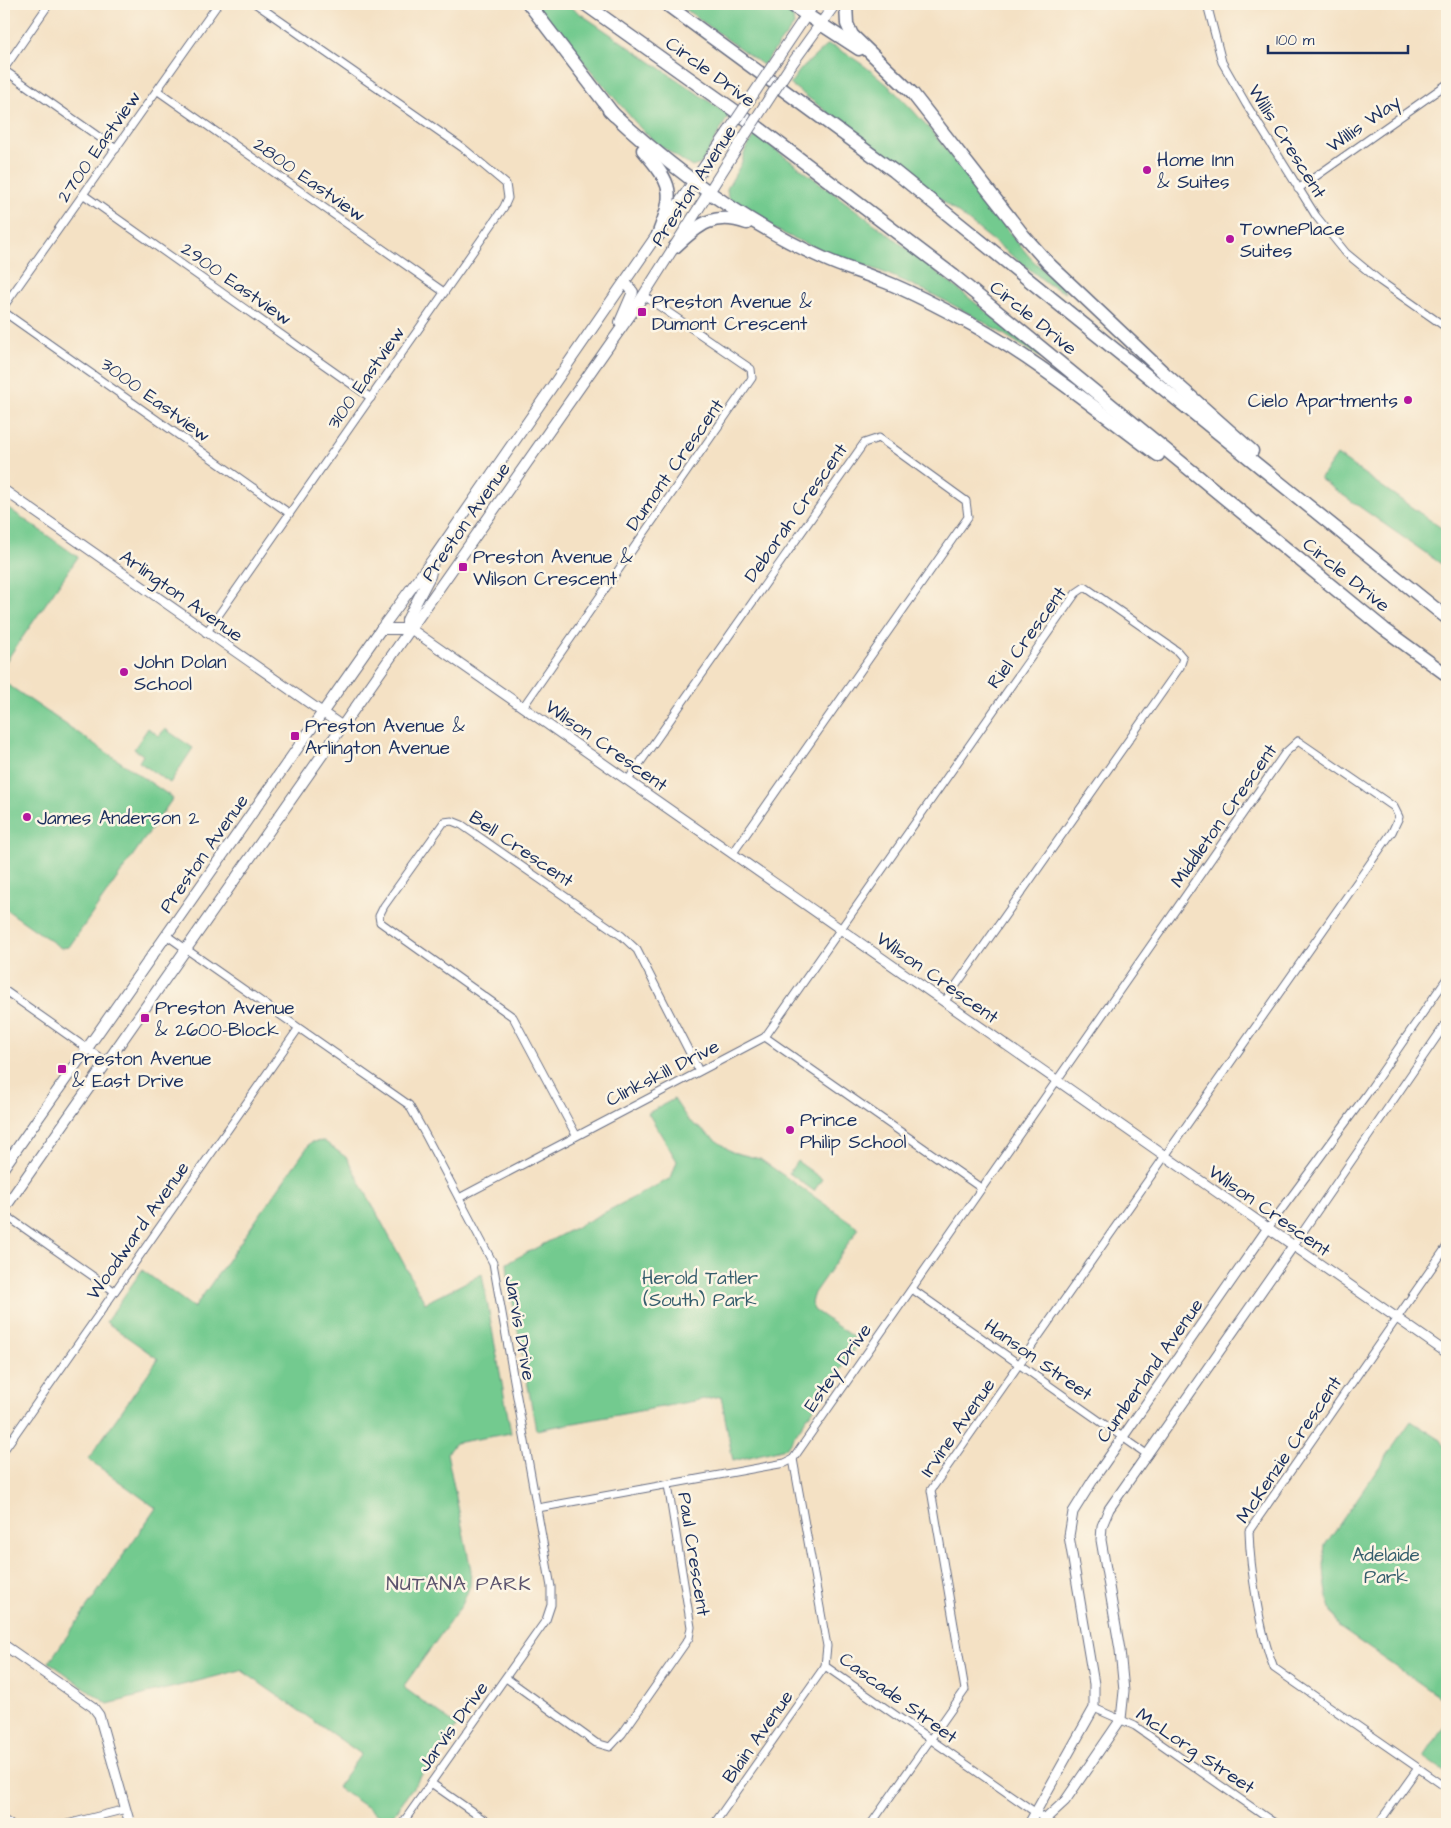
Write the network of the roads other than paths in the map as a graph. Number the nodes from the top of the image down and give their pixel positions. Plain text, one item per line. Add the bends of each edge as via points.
1 (49, 4) edge
2 (218, 4) edge
3 (256, 4) edge
4 (529, 4) edge
5 (585, 4) edge
6 (666, 4) edge
7 (790, 4) edge
8 (814, 4) edge
9 (835, 4) edge
10 (846, 4) edge
11 (1207, 4) edge
12 (807, 15) junction
13 (821, 24) junction
14 (4, 69) edge
15 (889, 71) junction
16 (1447, 84) edge
17 (158, 91) junction
18 (609, 110) junction
19 (116, 150) junction
20 (694, 182) junction
21 (1298, 189) junction
22 (708, 191) junction
23 (84, 195) junction
24 (773, 233) junction
25 (658, 235) junction
26 (675, 247) junction
27 (625, 282) junction
28 (444, 292) junction
29 (643, 295) junction
30 (4, 306) edge
31 (4, 312) edge
32 (1447, 328) edge
33 (615, 335) junction
34 (371, 398) junction
35 (4, 490) edge
36 (289, 513) junction
37 (1336, 530) junction
38 (433, 559) junction
39 (1314, 571) junction
40 (1447, 618) edge
41 (381, 629) junction
42 (411, 629) junction
43 (206, 633) junction
44 (1447, 675) edge
45 (523, 707) junction
46 (324, 713) junction
47 (342, 726) junction
48 (628, 780) junction
49 (733, 853) junction
50 (840, 929) junction
51 (166, 935) junction
52 (186, 949) junction
53 (1447, 978) edge
54 (4, 990) edge
55 (945, 1001) junction
56 (1447, 1022) edge
57 (298, 1029) junction
58 (765, 1037) junction
59 (86, 1048) junction
60 (106, 1062) junction
61 (699, 1071) junction
62 (1057, 1080) junction
63 (576, 1135) junction
64 (1166, 1156) junction
65 (4, 1167) edge
66 (981, 1188) junction
67 (459, 1198) junction
68 (4, 1209) edge
69 (4, 1214) edge
70 (1268, 1228) junction
71 (1293, 1246) junction
72 (1447, 1246) edge
73 (912, 1289) junction
74 (114, 1291) junction
75 (1397, 1317) junction
76 (1447, 1353) edge
77 (1019, 1365) junction
78 (1122, 1437) junction
79 (4, 1450) edge
80 (1148, 1455) junction
81 (793, 1459) junction
82 (668, 1485) junction
83 (538, 1508) junction
84 (4, 1645) edge
85 (826, 1666) junction
86 (506, 1678) junction
87 (1094, 1708) junction
88 (1121, 1719) junction
89 (930, 1740) junction
90 (1418, 1768) junction
91 (431, 1783) junction
92 (1447, 1788) edge
93 (126, 1810) junction
94 (1034, 1813) junction
95 (4, 1820) edge
96 (1046, 1823) edge
97 (10, 1824) edge
98 (67, 1824) edge
99 (130, 1824) edge
100 (402, 1824) edge
101 (490, 1824) edge
102 (714, 1824) edge
103 (871, 1824) edge
104 (1029, 1824) edge
105 (1276, 1824) edge
106 (1378, 1824) edge

1 - 14 street
2 - 17 street, 2700 Eastview
3 - 28 street, 3100 Eastview via 463,148 506,184 508,198 504,207
4 - 18 highway
5 - 39 highway, Circle Drive via 759,128 954,276
6 - 37 highway, Circle Drive via 894,171
7 - 12 highway
8 - 12 main road, Preston Avenue
9 - 13 main road, Preston Avenue
10 - 15 highway via 847,24 852,35
11 - 21 street, Willis Crescent via 1222,62
12 - 13 highway
12 - 20 main road, Preston Avenue, bridge
13 - 15 highway
13 - 22 main road, Preston Avenue, bridge
14 - 19 street
15 - 37 highway via 913,94 1048,262 1129,341
16 - 21 street, Willis Way
17 - 19 street, 2700 Eastview
17 - 28 street, 2800 Eastview
18 - 20 highway via 648,147
18 - 25 highway via 661,171 668,188 669,205
19 - 23 street, 2700 Eastview
20 - 22 highway
20 - 25 main road, Preston Avenue
21 - 32 street, Willis Crescent via 1346,253
22 - 24 highway
22 - 26 main road, Preston Avenue
23 - 30 street, 2700 Eastview
23 - 34 street, 2900 Eastview
24 - 26 highway via 736,219 713,220 696,227
24 - 39 highway via 959,317 996,338 1074,391
25 - 27 main road, Preston Avenue
26 - 29 main road, Preston Avenue
27 - 33 main road, Preston Avenue via 633,292
27 - 38 main road, Preston Avenue
28 - 34 street, 3100 Eastview
29 - 33 main road, Preston Avenue
29 - 45 street, Dumont Crescent via 751,370 752,378
31 - 36 street, 3000 Eastview
33 - 42 main road, Preston Avenue
34 - 36 street, 3100 Eastview
35 - 43 street, Arlington Avenue
36 - 43 street, 3100 Eastview
37 - 40 highway, Circle Drive
38 - 41 main road, Preston Avenue
38 - 42 main road, Preston Avenue via 430,576 407,620
39 - 44 highway, Circle Drive via 1384,629
41 - 42 main road
41 - 46 main road, Preston Avenue
42 - 45 street, Wilson Crescent
42 - 47 main road, Preston Avenue
43 - 46 street, Arlington Avenue
45 - 48 street, Wilson Crescent
46 - 47 street, Arlington Avenue
46 - 51 main road, Preston Avenue
47 - 52 main road, Preston Avenue
48 - 49 street, Wilson Crescent
48 - 49 street, Deborah Crescent via 864,443 879,438 966,501 968,517
49 - 50 street, Wilson Crescent
50 - 55 street, Wilson Crescent
50 - 55 street, Riel Crescent via 1076,592 1085,587 1177,651 1183,658 1180,667
50 - 58 street, Clinkskill Drive
51 - 52 street, Jarvis Drive
51 - 59 main road, Preston Avenue
52 - 57 street, Jarvis Drive
52 - 60 main road, Preston Avenue
53 - 70 street, Cumberland Avenue
54 - 59 street
55 - 62 street, Wilson Crescent
56 - 71 street
57 - 67 street, Jarvis Drive via 409,1105
57 - 74 street, Woodward Avenue
58 - 61 street, Clinkskill Drive
58 - 66 street
59 - 60 street
59 - 65 main road, Preston Avenue
60 - 68 main road, Preston Avenue
61 - 63 street, Clinkskill Drive
61 - 63 street, Bell Crescent via 636,950 622,936 462,825 444,822 381,911 380,922 513,1017
62 - 64 street, Wilson Crescent
62 - 64 street, Middleton Crescent via 1286,752 1298,741 1309,747 1394,807 1399,817 1392,832
62 - 66 street, Estey Drive
63 - 67 street, Clinkskill Drive
64 - 70 street, Wilson Crescent
64 - 77 street, Irvine Avenue
66 - 73 street, Estey Drive
67 - 83 street, Jarvis Drive via 492,1263
69 - 74 street
70 - 71 street, Wilson Crescent
70 - 78 street, Cumberland Avenue
71 - 75 street, Wilson Crescent
71 - 80 street
72 - 75 street, McKenzie Crescent
73 - 77 street, Hanson Street
73 - 81 street, Estey Drive
74 - 79 street, Woodward Avenue
75 - 76 street, Wilson Crescent
75 - 90 street, McKenzie Crescent via 1249,1531 1249,1552 1267,1650 1274,1668
77 - 78 street, Hanson Street
77 - 89 street, Irvine Avenue via 932,1490 965,1690
78 - 80 street, Hanson Street
78 - 87 street, Cumberland Avenue via 1073,1512 1069,1536 1094,1684
80 - 88 street via 1109,1509 1102,1526 1101,1540 1120,1650 1124,1691
81 - 82 street
81 - 85 street, Cascade Street via 827,1646
82 - 83 street
82 - 86 street, Paul Crescent via 691,1627 689,1638 622,1734 610,1747 596,1743
83 - 86 street, Jarvis Drive via 551,1605 546,1620
84 - 93 street via 93,1707 99,1715
85 - 89 street, Cascade Street
85 - 102 street, Blain Avenue
86 - 91 street, Jarvis Drive
87 - 88 street, McLorg Street
87 - 94 street
88 - 96 street
88 - 105 street, McLorg Street
89 - 94 street, Cascade Street
89 - 103 street, Irvine Avenue
90 - 92 street, McKenzie Crescent
90 - 106 street
91 - 100 street, Jarvis Drive
91 - 101 street
93 - 98 street
93 - 99 street
94 - 96 street, Cascade Street
94 - 104 street
95 - 97 street

